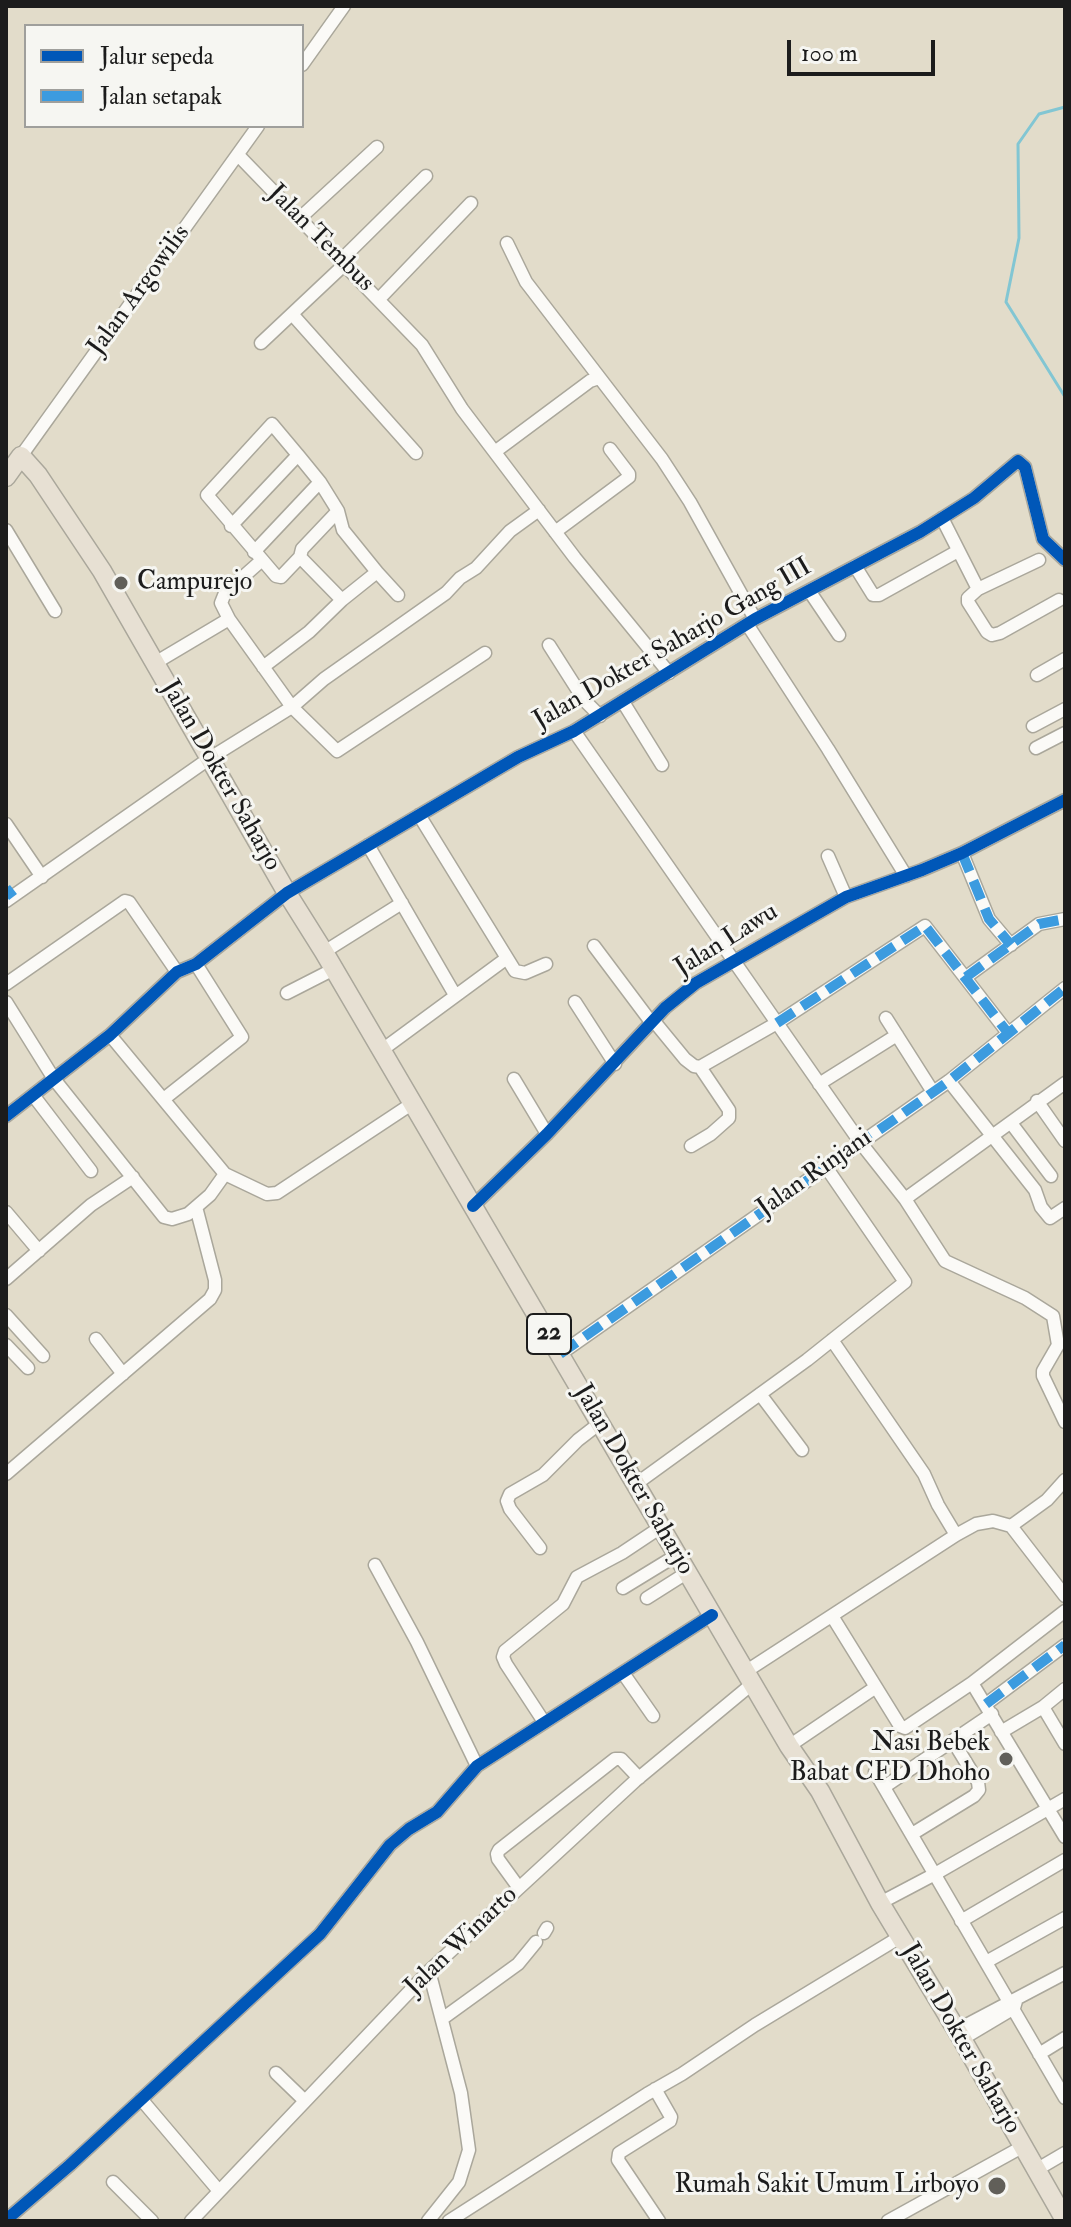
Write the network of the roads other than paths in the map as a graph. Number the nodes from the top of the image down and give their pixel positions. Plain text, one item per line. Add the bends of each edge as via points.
1 (344, 6) edge
2 (304, 62) edge
3 (257, 128) edge
4 (377, 147) dead end
5 (238, 155) junction
6 (426, 176) dead end
7 (471, 203) dead end
8 (300, 218) junction
9 (507, 243) dead end
10 (343, 262) junction
11 (379, 299) junction
12 (292, 314) junction
13 (261, 343) dead end
14 (599, 378) junction
15 (610, 449) dead end
16 (496, 451) junction
17 (416, 453) dead end
18 (298, 455) junction
19 (21, 456) junction
20 (6, 477) edge
21 (320, 482) junction
22 (539, 510) junction
23 (338, 511) junction
24 (942, 518) junction
25 (231, 526) junction
26 (6, 530) edge
27 (555, 532) junction
28 (958, 551) junction
29 (258, 556) junction
30 (300, 557) junction
31 (1039, 560) dead end
32 (1065, 560) edge
33 (855, 566) junction
34 (377, 572) junction
35 (978, 589) junction
36 (810, 592) junction
37 (398, 595) dead end
38 (342, 600) junction
39 (1059, 600) dead end
40 (55, 611) dead end
41 (229, 619) junction
42 (751, 622) junction
43 (839, 635) dead end
44 (549, 645) dead end
45 (485, 653) dead end
46 (1065, 659) edge
47 (155, 663) junction
48 (263, 667) junction
49 (669, 673) junction
50 (1037, 675) dead end
51 (623, 702) junction
52 (292, 707) junction
53 (1065, 709) edge
54 (600, 716) junction
55 (1033, 726) dead end
56 (574, 731) junction
57 (1065, 733) edge
58 (1036, 748) dead end
59 (210, 758) junction
60 (662, 765) dead end
61 (1065, 800) edge
62 (419, 815) junction
63 (6, 824) edge
64 (368, 845) junction
65 (962, 853) junction
66 (828, 856) dead end
67 (906, 876) junction
68 (42, 877) junction
69 (287, 893) junction
70 (8, 895) edge
71 (846, 897) junction
72 (402, 903) junction
73 (1065, 919) edge
74 (1011, 945) junction
75 (594, 946) dead end
76 (324, 952) junction
77 (507, 958) junction
78 (732, 960) junction
79 (196, 964) junction
80 (546, 964) dead end
81 (334, 969) junction
82 (177, 972) junction
83 (966, 977) junction
84 (6, 984) edge
85 (1062, 989) edge
86 (287, 993) dead end
87 (455, 995) junction
88 (6, 1002) edge
89 (575, 1002) dead end
90 (1065, 1004) edge
91 (886, 1018) dead end
92 (652, 1021) junction
93 (777, 1023) junction
94 (1008, 1033) junction
95 (110, 1035) junction
96 (897, 1035) junction
97 (382, 1050) junction
98 (615, 1064) junction
99 (700, 1067) junction
100 (54, 1079) junction
101 (514, 1079) dead end
102 (949, 1081) junction
103 (1065, 1083) edge
104 (819, 1084) junction
105 (933, 1092) junction
106 (33, 1095) junction
107 (165, 1098) junction
108 (1037, 1101) junction
109 (413, 1103) junction
110 (6, 1116) edge
111 (1011, 1123) junction
112 (547, 1134) junction
113 (993, 1136) junction
114 (1065, 1141) edge
115 (860, 1142) junction
116 (691, 1146) dead end
117 (826, 1167) junction
118 (91, 1171) dead end
119 (225, 1174) junction
120 (1051, 1176) dead end
121 (133, 1177) junction
122 (905, 1199) junction
123 (473, 1206) junction
124 (196, 1207) junction
125 (1065, 1208) edge
126 (6, 1212) edge
127 (39, 1251) junction
128 (6, 1279) edge
129 (6, 1315) edge
130 (96, 1339) dead end
131 (832, 1340) junction
132 (6, 1345) edge
133 (560, 1354) junction
134 (43, 1356) dead end
135 (28, 1368) dead end
136 (123, 1374) junction
137 (760, 1394) junction
138 (1065, 1422) edge
139 (600, 1423) junction
140 (802, 1450) dead end
141 (6, 1474) edge
142 (1065, 1480) edge
143 (636, 1484) junction
144 (1011, 1526) junction
145 (661, 1527) junction
146 (956, 1535) junction
147 (540, 1548) dead end
148 (677, 1555) junction
149 (375, 1565) dead end
150 (688, 1572) junction
151 (623, 1588) dead end
152 (1063, 1588) edge
153 (647, 1598) dead end
154 (1065, 1611) edge
155 (712, 1615) junction
156 (832, 1616) junction
157 (1065, 1645) edge
158 (623, 1673) junction
159 (749, 1678) junction
160 (972, 1683) junction
161 (876, 1687) junction
162 (1065, 1689) edge
163 (1043, 1707) junction
164 (989, 1709) junction
165 (653, 1716) dead end
166 (544, 1722) junction
167 (1001, 1732) junction
168 (953, 1741) junction
169 (1065, 1744) edge
170 (789, 1746) junction
171 (477, 1766) junction
172 (875, 1772) dead end
173 (639, 1778) junction
174 (884, 1787) junction
175 (1065, 1799) edge
176 (1048, 1809) junction
177 (912, 1834) junction
178 (1065, 1837) edge
179 (1065, 1860) edge
180 (935, 1874) junction
181 (519, 1888) junction
182 (880, 1903) junction
183 (1065, 1918) edge
184 (961, 1921) junction
185 (542, 1934) dead end
186 (900, 1937) junction
187 (986, 1962) junction
188 (429, 1971) junction
189 (1065, 1973) edge
190 (1013, 2003) junction
191 (442, 2019) junction
192 (960, 2034) junction
193 (1065, 2038) edge
194 (1039, 2054) junction
195 (276, 2073) dead end
196 (655, 2089) junction
197 (1064, 2095) edge
198 (141, 2099) junction
199 (305, 2101) junction
200 (1022, 2147) junction
201 (1065, 2153) edge
202 (1036, 2170) junction
203 (113, 2182) dead end
204 (219, 2191) junction
205 (6, 2220) edge
206 (1065, 2220) edge
207 (152, 2221) edge
208 (191, 2221) edge
209 (428, 2221) edge
210 (449, 2221) edge
211 (659, 2221) edge
212 (888, 2221) edge

1 - 2 street
3 - 5 street, Jalan Argowilis
4 - 8 street
5 - 8 street, Jalan Tembus
5 - 19 street, Jalan Argowilis
6 - 10 street
7 - 11 street
8 - 10 street, Jalan Tembus
9 - 14 street via 526,282
10 - 11 street, Jalan Tembus
10 - 12 street
11 - 16 street, Jalan Tembus via 422,345
12 - 13 street
12 - 17 street
14 - 16 street
14 - 42 street via 690,502
15 - 27 street via 629,477
16 - 22 street, Jalan Tembus
18 - 21 street
18 - 25 street
18 - 25 street via 272,424 207,495
19 - 20 highway
19 - 47 highway, Jalan Dokter Saharjo / 22 via 102,571
21 - 23 street
21 - 29 street
22 - 27 street, Jalan Tembus
22 - 52 street via 446,593
23 - 30 street
23 - 34 street via 343,530
24 - 28 street
24 - 32 street, Jalan Dokter Saharjo Gang III via 1018,461 1025,467 1043,539
24 - 33 street, Jalan Dokter Saharjo Gang III
25 - 29 street
26 - 40 street
27 - 49 street, Jalan Tembus
28 - 33 street via 879,595 873,595
28 - 35 street
29 - 30 street via 281,577
29 - 41 street via 225,593 221,603
30 - 38 street
31 - 35 street
33 - 36 street, Jalan Dokter Saharjo Gang III
34 - 37 street
34 - 38 street
35 - 39 street via 968,602 992,635
36 - 42 street, Jalan Dokter Saharjo Gang III
36 - 43 street
38 - 48 street
41 - 47 street
41 - 48 street
42 - 49 street, Jalan Dokter Saharjo Gang III
42 - 67 street
44 - 54 street
45 - 52 street via 341,750 334,750
46 - 50 street
47 - 59 highway, Jalan Dokter Saharjo / 22
48 - 52 street
49 - 51 street, Jalan Dokter Saharjo Gang III
51 - 54 street, Jalan Dokter Saharjo Gang III
51 - 60 street
52 - 59 street
53 - 55 street
54 - 56 street, Jalan Dokter Saharjo Gang III
56 - 62 street, Jalan Dokter Saharjo Gang III
56 - 78 street
57 - 58 street
59 - 68 street
59 - 69 highway, Jalan Dokter Saharjo / 22
61 - 65 street, Jalan Lawu
62 - 64 street, Jalan Dokter Saharjo Gang III
62 - 77 street
63 - 68 street
64 - 69 street, Jalan Dokter Saharjo Gang III
64 - 72 street
65 - 67 street, Jalan Lawu
65 - 74 street via 989,919
66 - 71 street
67 - 71 street, Jalan Lawu
68 - 70 street
69 - 76 highway, Jalan Dokter Saharjo / 22
69 - 79 street, Jalan Dokter Saharjo Gang III
71 - 78 street, Jalan Lawu
72 - 76 street
72 - 87 street
73 - 74 street via 1039,924
74 - 83 street
75 - 92 street
76 - 81 highway, Jalan Dokter Saharjo / 22
77 - 80 street via 521,974
77 - 87 street
78 - 92 street, Jalan Lawu
78 - 93 street
79 - 82 street, Jalan Dokter Saharjo Gang III
79 - 107 street via 242,1037
81 - 86 street
81 - 97 highway, Jalan Dokter Saharjo / 22
82 - 84 street via 125,901
82 - 95 street
83 - 93 street via 923,926
83 - 94 street
85 - 90 street
85 - 94 street, Jalan Rinjani
87 - 97 street
88 - 100 street
89 - 98 street
91 - 96 street
92 - 98 street, Jalan Lawu
92 - 99 street via 685,1059
93 - 99 street
93 - 104 street
94 - 102 street, Jalan Rinjani
95 - 100 street
95 - 107 street
96 - 104 street
96 - 105 street
97 - 109 highway, Jalan Dokter Saharjo / 22
98 - 112 street, Jalan Lawu
99 - 116 street via 729,1118
100 - 106 street
100 - 121 street
101 - 112 street
102 - 105 street, Jalan Rinjani
102 - 113 street
103 - 108 street
104 - 115 street
105 - 115 street, Jalan Rinjani
106 - 110 street
106 - 118 street
107 - 119 street
108 - 111 street
108 - 114 street
109 - 119 street via 272,1195
109 - 123 highway, Jalan Dokter Saharjo / 22
111 - 113 street
111 - 120 street
112 - 123 street, Jalan Lawu
113 - 122 street
113 - 125 street via 1050,1218
115 - 117 street, Jalan Rinjani
115 - 122 street
117 - 131 street via 905,1282
117 - 133 street, Jalan Rinjani
119 - 124 street
121 - 124 street via 164,1217 172,1219
121 - 127 street
122 - 138 street via 945,1261 1053,1316 1058,1345 1043,1376
123 - 133 highway, Jalan Dokter Saharjo / 22
124 - 136 street via 215,1290
126 - 127 street
127 - 128 street
129 - 134 street
130 - 136 street
131 - 137 street
131 - 146 street via 924,1474
132 - 135 street
133 - 139 highway, Jalan Dokter Saharjo / 22
136 - 141 street
137 - 140 street
137 - 143 street
139 - 143 highway, Jalan Dokter Saharjo / 22
139 - 147 street via 543,1475 510,1494 510,1509
142 - 144 street
143 - 145 highway, Jalan Dokter Saharjo / 22
144 - 146 street, Jalan Winarto via 993,1521
144 - 152 street
145 - 148 highway, Jalan Dokter Saharjo / 22
145 - 166 street via 577,1577 563,1604 505,1651 506,1664
146 - 156 street, Jalan Winarto
148 - 150 highway, Jalan Dokter Saharjo / 22
148 - 151 street
149 - 171 street
150 - 153 street
150 - 155 highway, Jalan Dokter Saharjo / 22
154 - 160 street
155 - 158 street
155 - 159 highway, Jalan Dokter Saharjo / 22
156 - 159 street, Jalan Winarto
156 - 161 street
157 - 164 street
158 - 165 street
158 - 166 street
159 - 170 highway, Jalan Dokter Saharjo / 22
159 - 173 street, Jalan Winarto
160 - 161 street via 905,1728
160 - 164 street
161 - 170 street
162 - 163 street
163 - 167 street
163 - 169 street
164 - 167 street
164 - 168 street
166 - 171 street
167 - 176 street
168 - 174 street
168 - 177 street via 979,1790
170 - 182 highway, Jalan Dokter Saharjo / 22 via 820,1791
171 - 198 street via 437,1812 390,1845 320,1934
172 - 174 street
173 - 181 street, Jalan Winarto
173 - 181 street via 615,1759 499,1850 498,1859
174 - 177 street
175 - 176 street
176 - 178 street
176 - 180 street
177 - 180 street
179 - 184 street
180 - 182 street
180 - 184 street
181 - 188 street, Jalan Winarto
182 - 186 highway, Jalan Dokter Saharjo / 22
183 - 187 street
184 - 187 street
185 - 191 street via 518,1964
186 - 192 highway, Jalan Dokter Saharjo / 22
186 - 196 street
187 - 190 street
188 - 191 street
188 - 199 street, Jalan Winarto
189 - 190 street
190 - 192 street
190 - 194 street
191 - 209 street via 469,2150 459,2182
192 - 200 highway, Jalan Dokter Saharjo / 22
193 - 194 street
194 - 197 street
195 - 199 street
196 - 210 street
196 - 211 street via 670,2121 619,2153 618,2160
198 - 204 street
198 - 205 street
199 - 204 street, Jalan Winarto
200 - 202 highway, Jalan Dokter Saharjo / 22
200 - 212 street
201 - 202 street
202 - 206 highway, Jalan Dokter Saharjo / 22
203 - 207 street
204 - 208 street, Jalan Winarto

